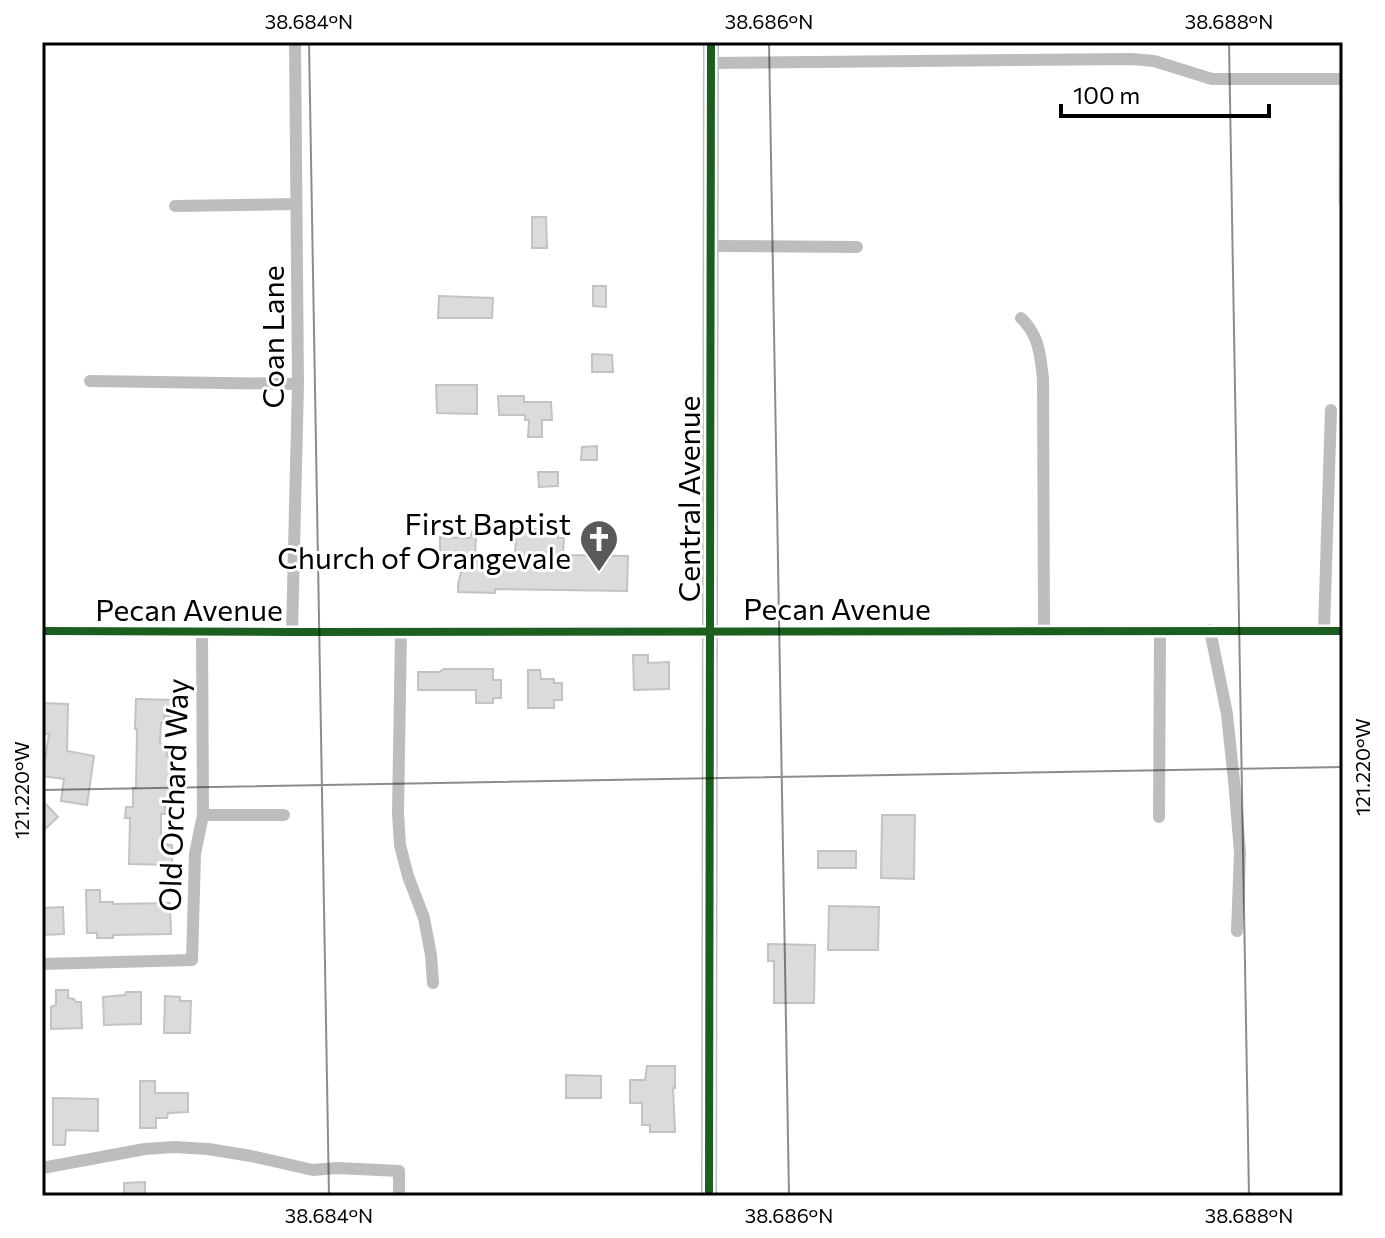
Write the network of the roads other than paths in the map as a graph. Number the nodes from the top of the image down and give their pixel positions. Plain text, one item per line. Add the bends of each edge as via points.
1 (295, 42) edge
2 (711, 42) edge
3 (711, 63) junction
4 (1343, 79) edge
5 (296, 204) junction
6 (175, 206) dead end
7 (711, 246) junction
8 (857, 247) dead end
9 (1021, 318) dead end
10 (90, 381) dead end
11 (298, 384) junction
12 (1331, 410) dead end
13 (1324, 629) junction
14 (1210, 630) junction
15 (42, 631) edge
16 (710, 631) junction
17 (1044, 631) junction
18 (1160, 631) junction
19 (1343, 631) edge
20 (202, 632) junction
21 (292, 632) junction
22 (401, 632) junction
23 (203, 815) junction
24 (284, 815) dead end
25 (1159, 817) dead end
26 (1237, 931) dead end
27 (42, 964) edge
28 (433, 983) dead end
29 (42, 1168) edge
30 (399, 1196) edge
31 (709, 1196) edge

1 - 5 street, Coan Lane
2 - 3 street, Central Avenue
3 - 4 street via 1132,59 1212,79
3 - 7 street, Central Avenue
5 - 6 street
5 - 11 street, Coan Lane
7 - 8 street
7 - 16 street, Central Avenue
9 - 17 street via 1036,336 1043,378
10 - 11 street
11 - 21 street, Coan Lane
12 - 13 street
13 - 14 street, Pecan Avenue
13 - 19 street, Pecan Avenue
14 - 18 street, Pecan Avenue
14 - 26 street via 1235,791 1240,853
15 - 20 street, Pecan Avenue
16 - 17 street, Pecan Avenue
16 - 22 street, Pecan Avenue
16 - 31 street, Central Avenue
17 - 18 street, Pecan Avenue
18 - 25 street
20 - 21 street, Pecan Avenue
20 - 23 street, Old Orchard Way
21 - 22 street, Pecan Avenue
22 - 28 street via 400,845 424,918
23 - 24 street
23 - 27 street, Old Orchard Way via 195,854 192,960
29 - 30 street via 145,1149 208,1149 313,1170 399,1171

